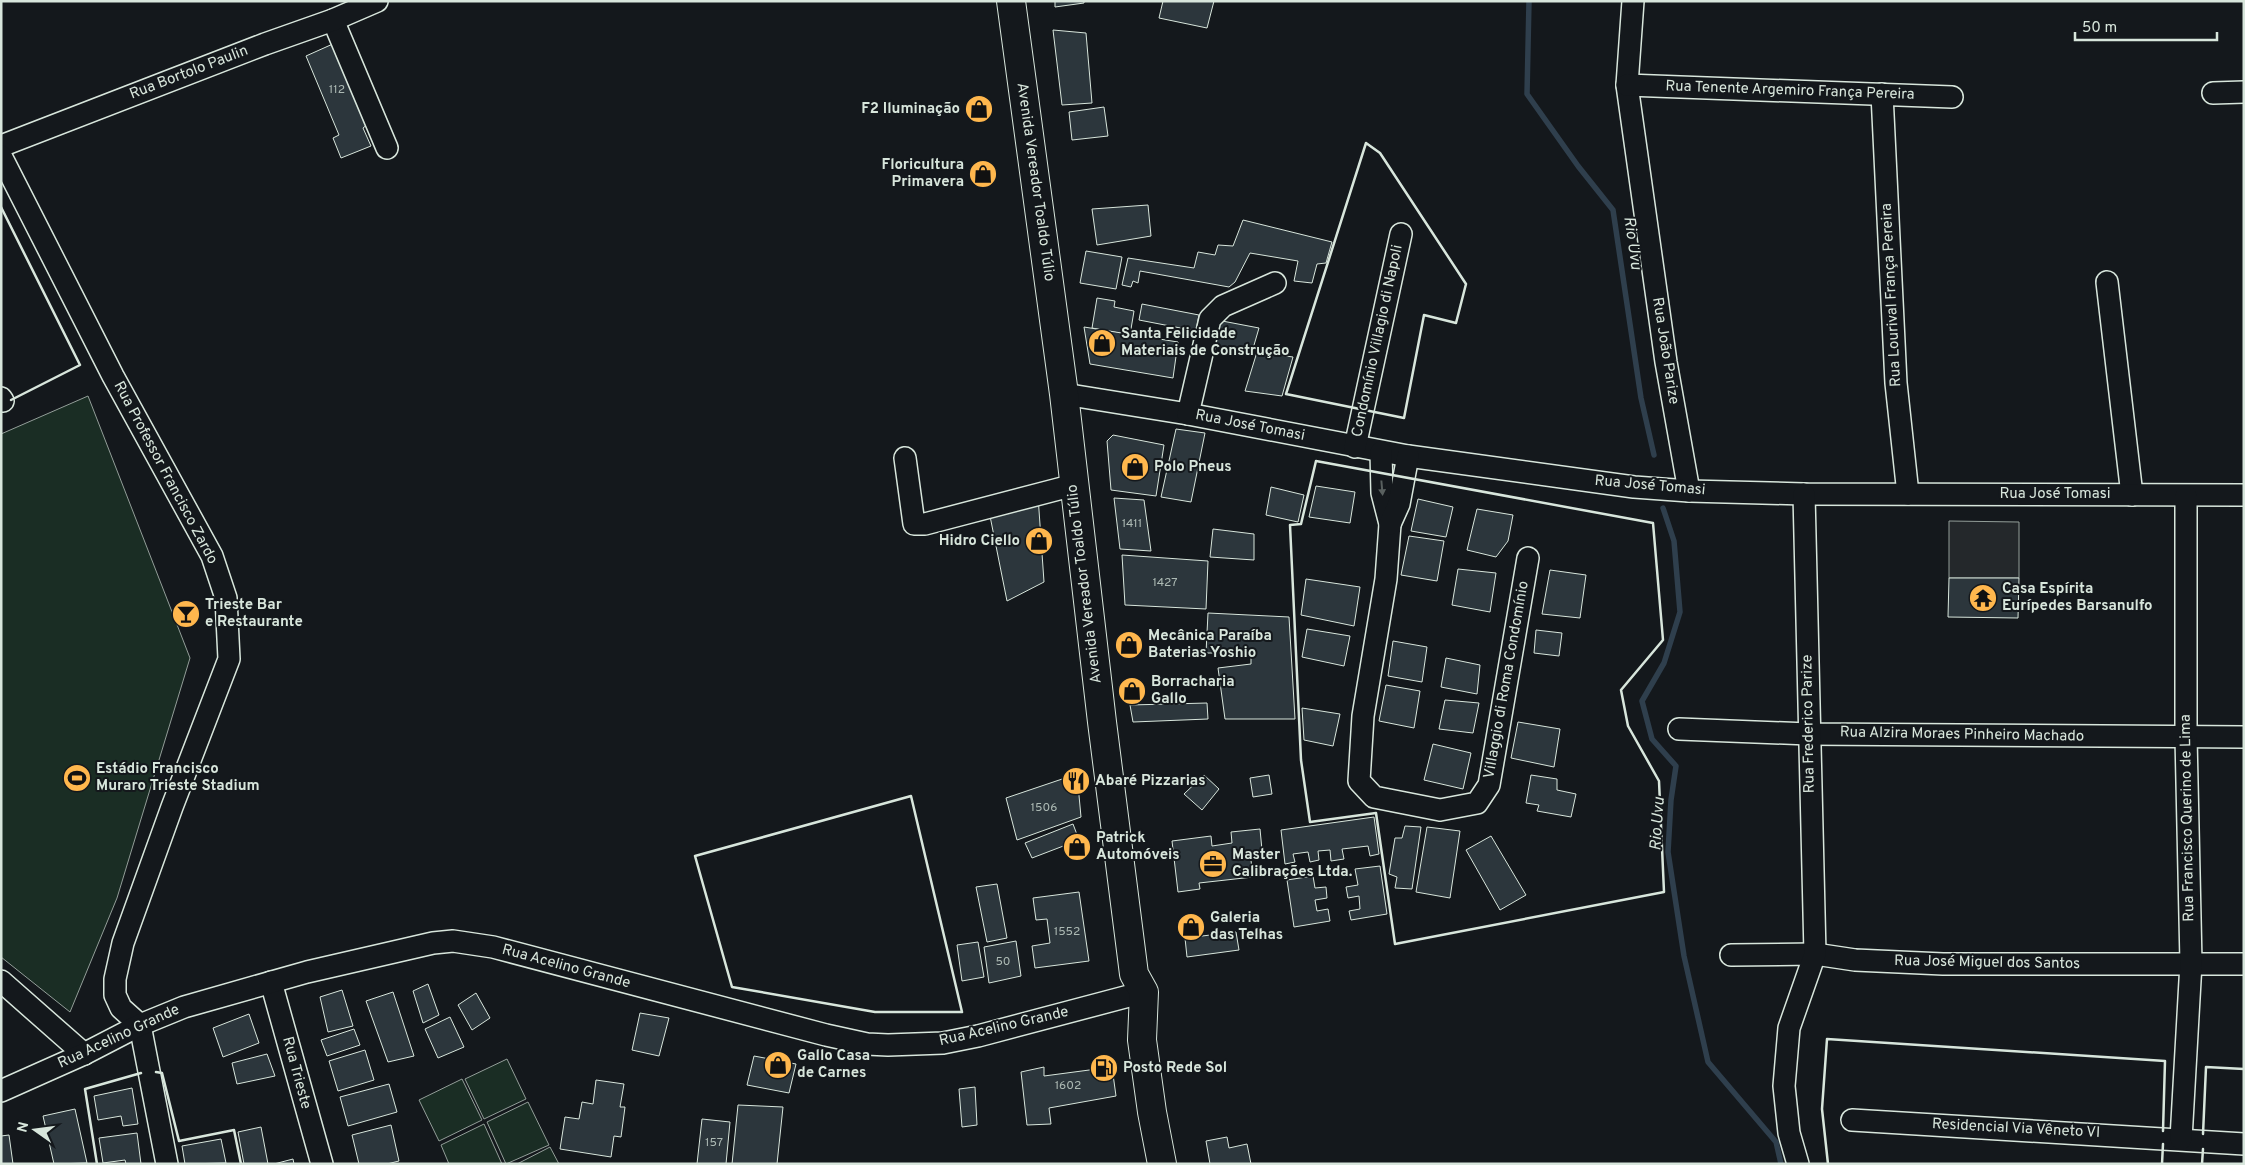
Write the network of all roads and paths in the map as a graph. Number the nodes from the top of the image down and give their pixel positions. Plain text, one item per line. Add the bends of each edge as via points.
1 (377, 1) edge
2 (1011, 1) edge
3 (1633, 1) edge
4 (333, 20) junction
5 (1627, 84) junction
6 (2244, 92) edge
7 (2213, 93) dead end
8 (1882, 94) junction
9 (1952, 97) dead end
10 (1, 146) edge
11 (386, 148) dead end
12 (1, 156) edge
13 (1401, 234) dead end
14 (2107, 282) dead end
15 (1275, 283) dead end
16 (1064, 394) junction
17 (1188, 414) junction
18 (1355, 447) junction
19 (1381, 452) junction
20 (1408, 456) junction
21 (904, 458) dead end
22 (1074, 485) junction
23 (1689, 491) junction
24 (1804, 494) junction
25 (1908, 494) junction
26 (2132, 495) junction
27 (2244, 495) edge
28 (2186, 496) junction
29 (1390, 524) junction
30 (1528, 558) dead end
31 (1679, 729) dead end
32 (1809, 734) junction
33 (2186, 737) junction
34 (2244, 737) edge
35 (1815, 954) junction
36 (1731, 955) dead end
37 (2191, 963) junction
38 (2244, 964) edge
39 (1, 981) edge
40 (271, 982) junction
41 (1144, 992) junction
42 (140, 1025) junction
43 (84, 1054) junction
44 (1, 1091) edge
45 (1852, 1120) dead end
46 (2181, 1139) junction
47 (2244, 1144) edge
48 (167, 1164) edge
49 (322, 1164) edge
50 (1162, 1164) edge
51 (1798, 1164) edge

1 - 4 street, Rua Bortolo Paulin
2 - 16 main road, Avenida Vereador Toaldo Túlio
3 - 5 street, Rua João Parize
4 - 10 street, Rua Bortolo Paulin
4 - 11 street
5 - 8 street, Rua Tenente Argemiro França Pereira
5 - 23 street, Rua João Parize via 1666,362
6 - 7 street
8 - 9 street, Rua Tenente Argemiro França Pereira
8 - 25 street, Rua Lourival França Pereira via 1896,383
12 - 42 street, Rua Professor Francisco Zardo via 113,376 212,556 226,598 229,659 172,807 114,979 120,1008
13 - 18 street, Condomínio Villagio di Napoli
14 - 26 street
15 - 17 street via 1223,306 1210,319
16 - 17 street, Rua José Tomasi
16 - 22 main road, Avenida Vereador Toaldo Túlio
17 - 18 street, Rua José Tomasi
18 - 19 street, Rua José Tomasi
19 - 20 street, Rua José Tomasi
19 -> 29 street, Villaggio di Roma Condomínio via 1382,493
20 - 23 street, Rua José Tomasi via 1634,487
20 - 29 street, Villaggio di Roma Condomínio via 1399,504
21 - 22 street via 914,524 925,524
22 - 41 main road, Avenida Vereador Toaldo Túlio via 1134,974
23 - 24 street, Rua José Tomasi
24 - 25 street, Rua José Tomasi
24 - 32 street, Rua Frederico Parize
25 - 26 street, Rua José Tomasi
26 - 28 street, Rua José Tomasi
27 - 28 street, Rua José Tomasi
28 - 33 street, Rua Francisco Querino de Lima
29 - 30 street, Villaggio di Roma Condomínio via 1386,579 1363,716 1359,781 1374,796 1440,810 1477,802 1489,785
31 - 32 street, Rua Alzira Moraes Pinheiro Machado
32 - 33 street, Rua Alzira Moraes Pinheiro Machado
32 - 35 street, Rua Frederico Parize
33 - 34 street, Rua Alzira Moraes Pinheiro Machado
33 - 37 street, Rua Francisco Querino de Lima
35 - 36 street, Rua José Miguel dos Santos
35 - 37 street, Rua José Miguel dos Santos via 1854,960 1943,964
35 - 51 street via 1789,1028 1787,1047 1784,1086
37 - 38 street, Rua José Miguel dos Santos
37 - 46 street, Rua Francisco Querino de Lima
39 - 43 street
40 - 41 street, Rua Acelino Grande via 413,946 454,941 473,943 826,1035 888,1045 943,1043 978,1036
40 - 42 street, Rua Acelino Grande via 184,1007
40 - 49 street, Rua Trieste
41 - 50 main road, Avenida Vereador Toaldo Túlio via 1142,1040
42 - 43 street, Rua Acelino Grande
42 - 48 street
43 - 44 street, Rua Acelino Grande
45 - 46 street, Residencial Via Vêneto VI
46 - 47 street, Residencial Via Vêneto VI

